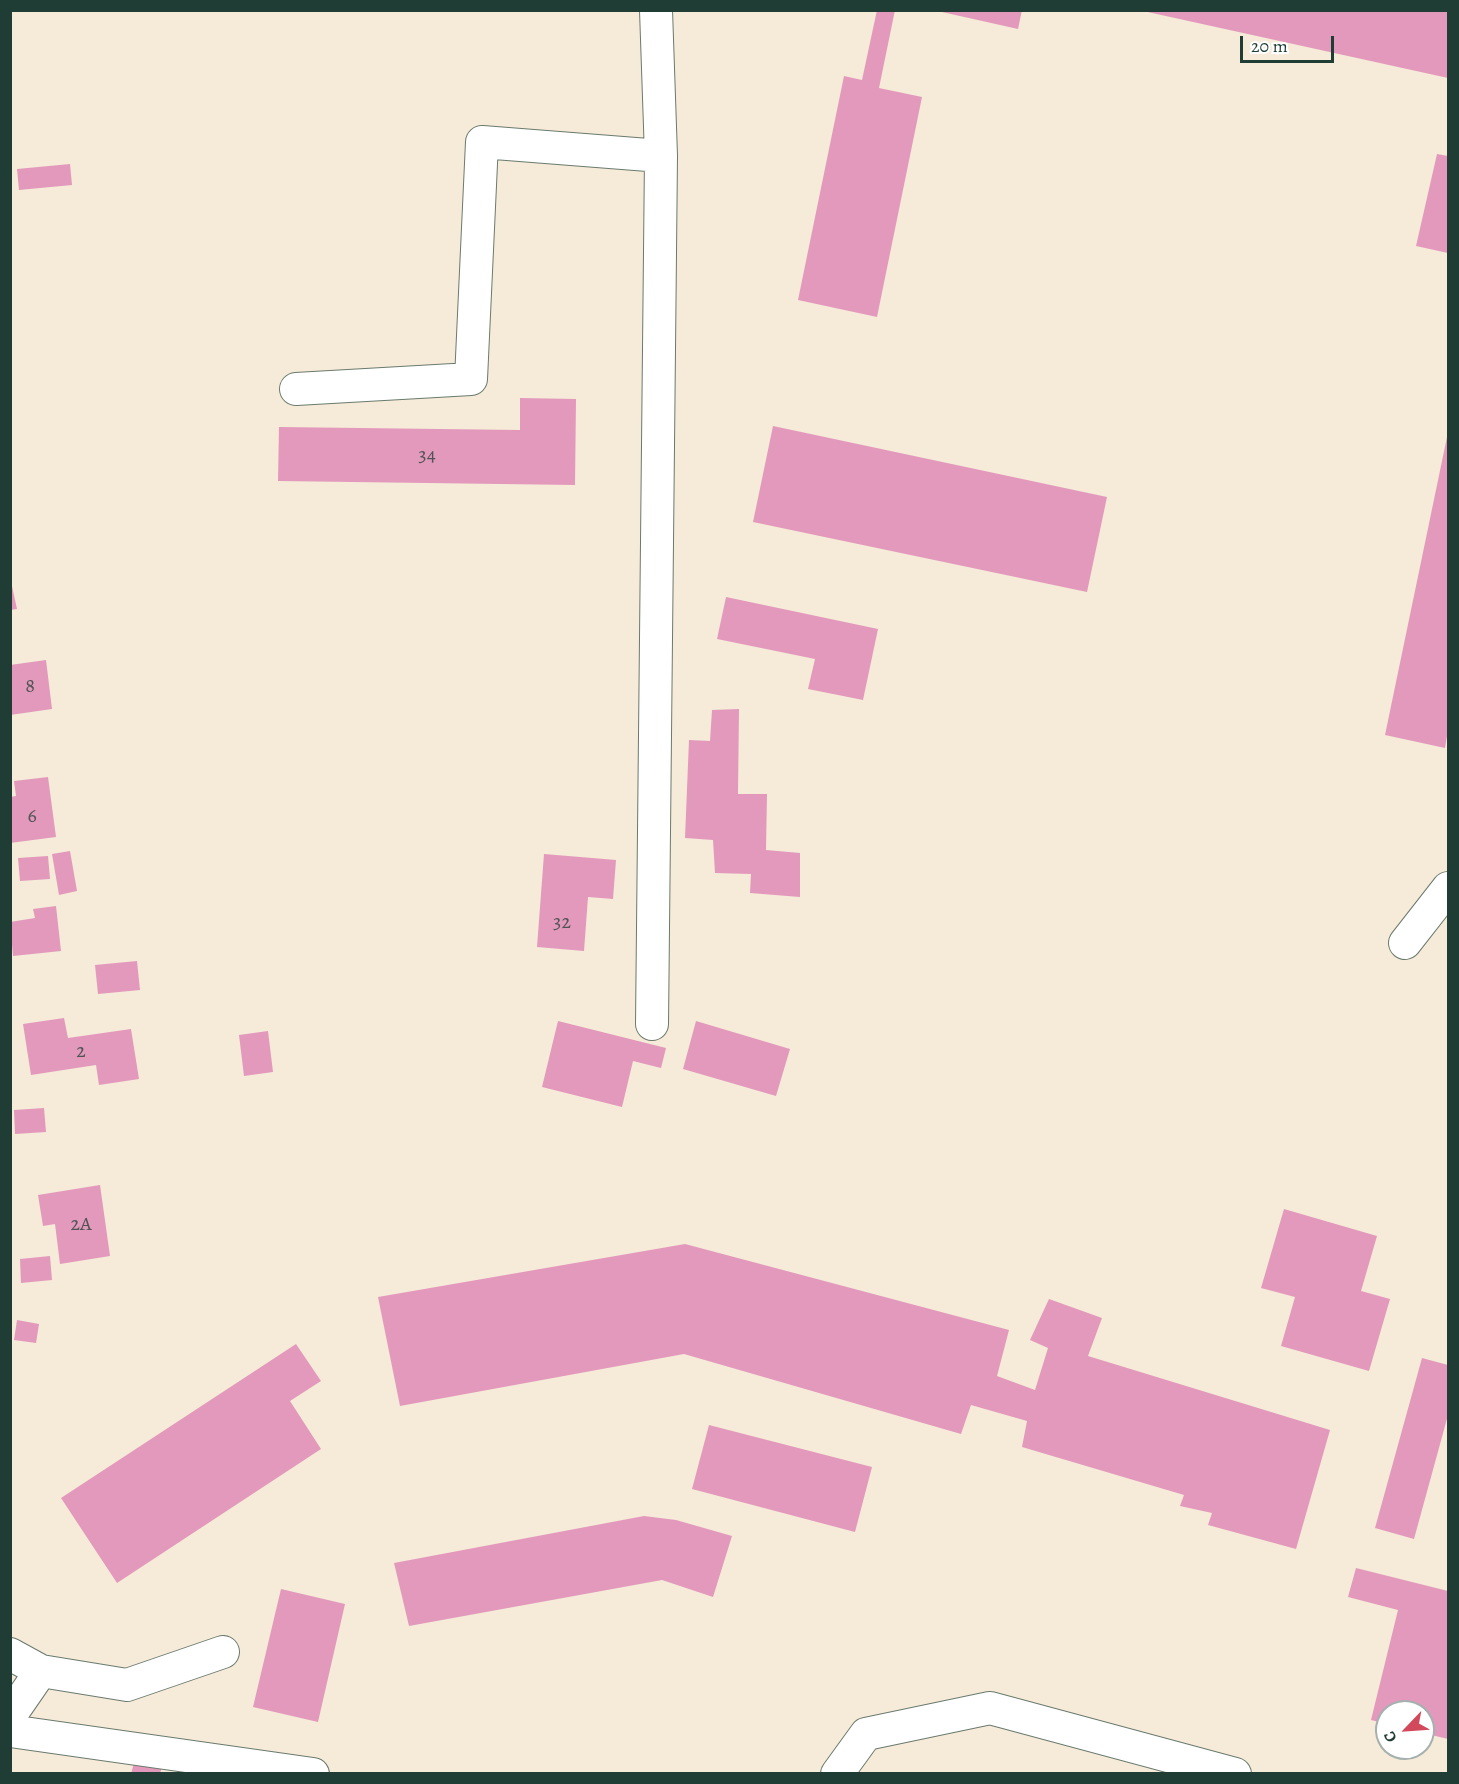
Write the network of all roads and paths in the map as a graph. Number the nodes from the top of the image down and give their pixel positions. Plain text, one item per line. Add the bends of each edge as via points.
1 (656, 10) edge
2 (661, 156) junction
3 (296, 389) dead end
4 (1449, 888) edge
5 (1405, 943) dead end
6 (652, 1024) dead end
7 (223, 1652) dead end
8 (10, 1654) edge
9 (41, 1671) junction
10 (10, 1716) edge
11 (10, 1731) edge
12 (312, 1773) edge
13 (837, 1773) edge
14 (1235, 1773) edge

1 - 2 street
2 - 3 street via 482,142 471,379
2 - 6 street
4 - 5 street
7 - 9 street via 127,1685
8 - 9 street
9 - 10 street
11 - 12 street
13 - 14 street via 866,1734 990,1708

